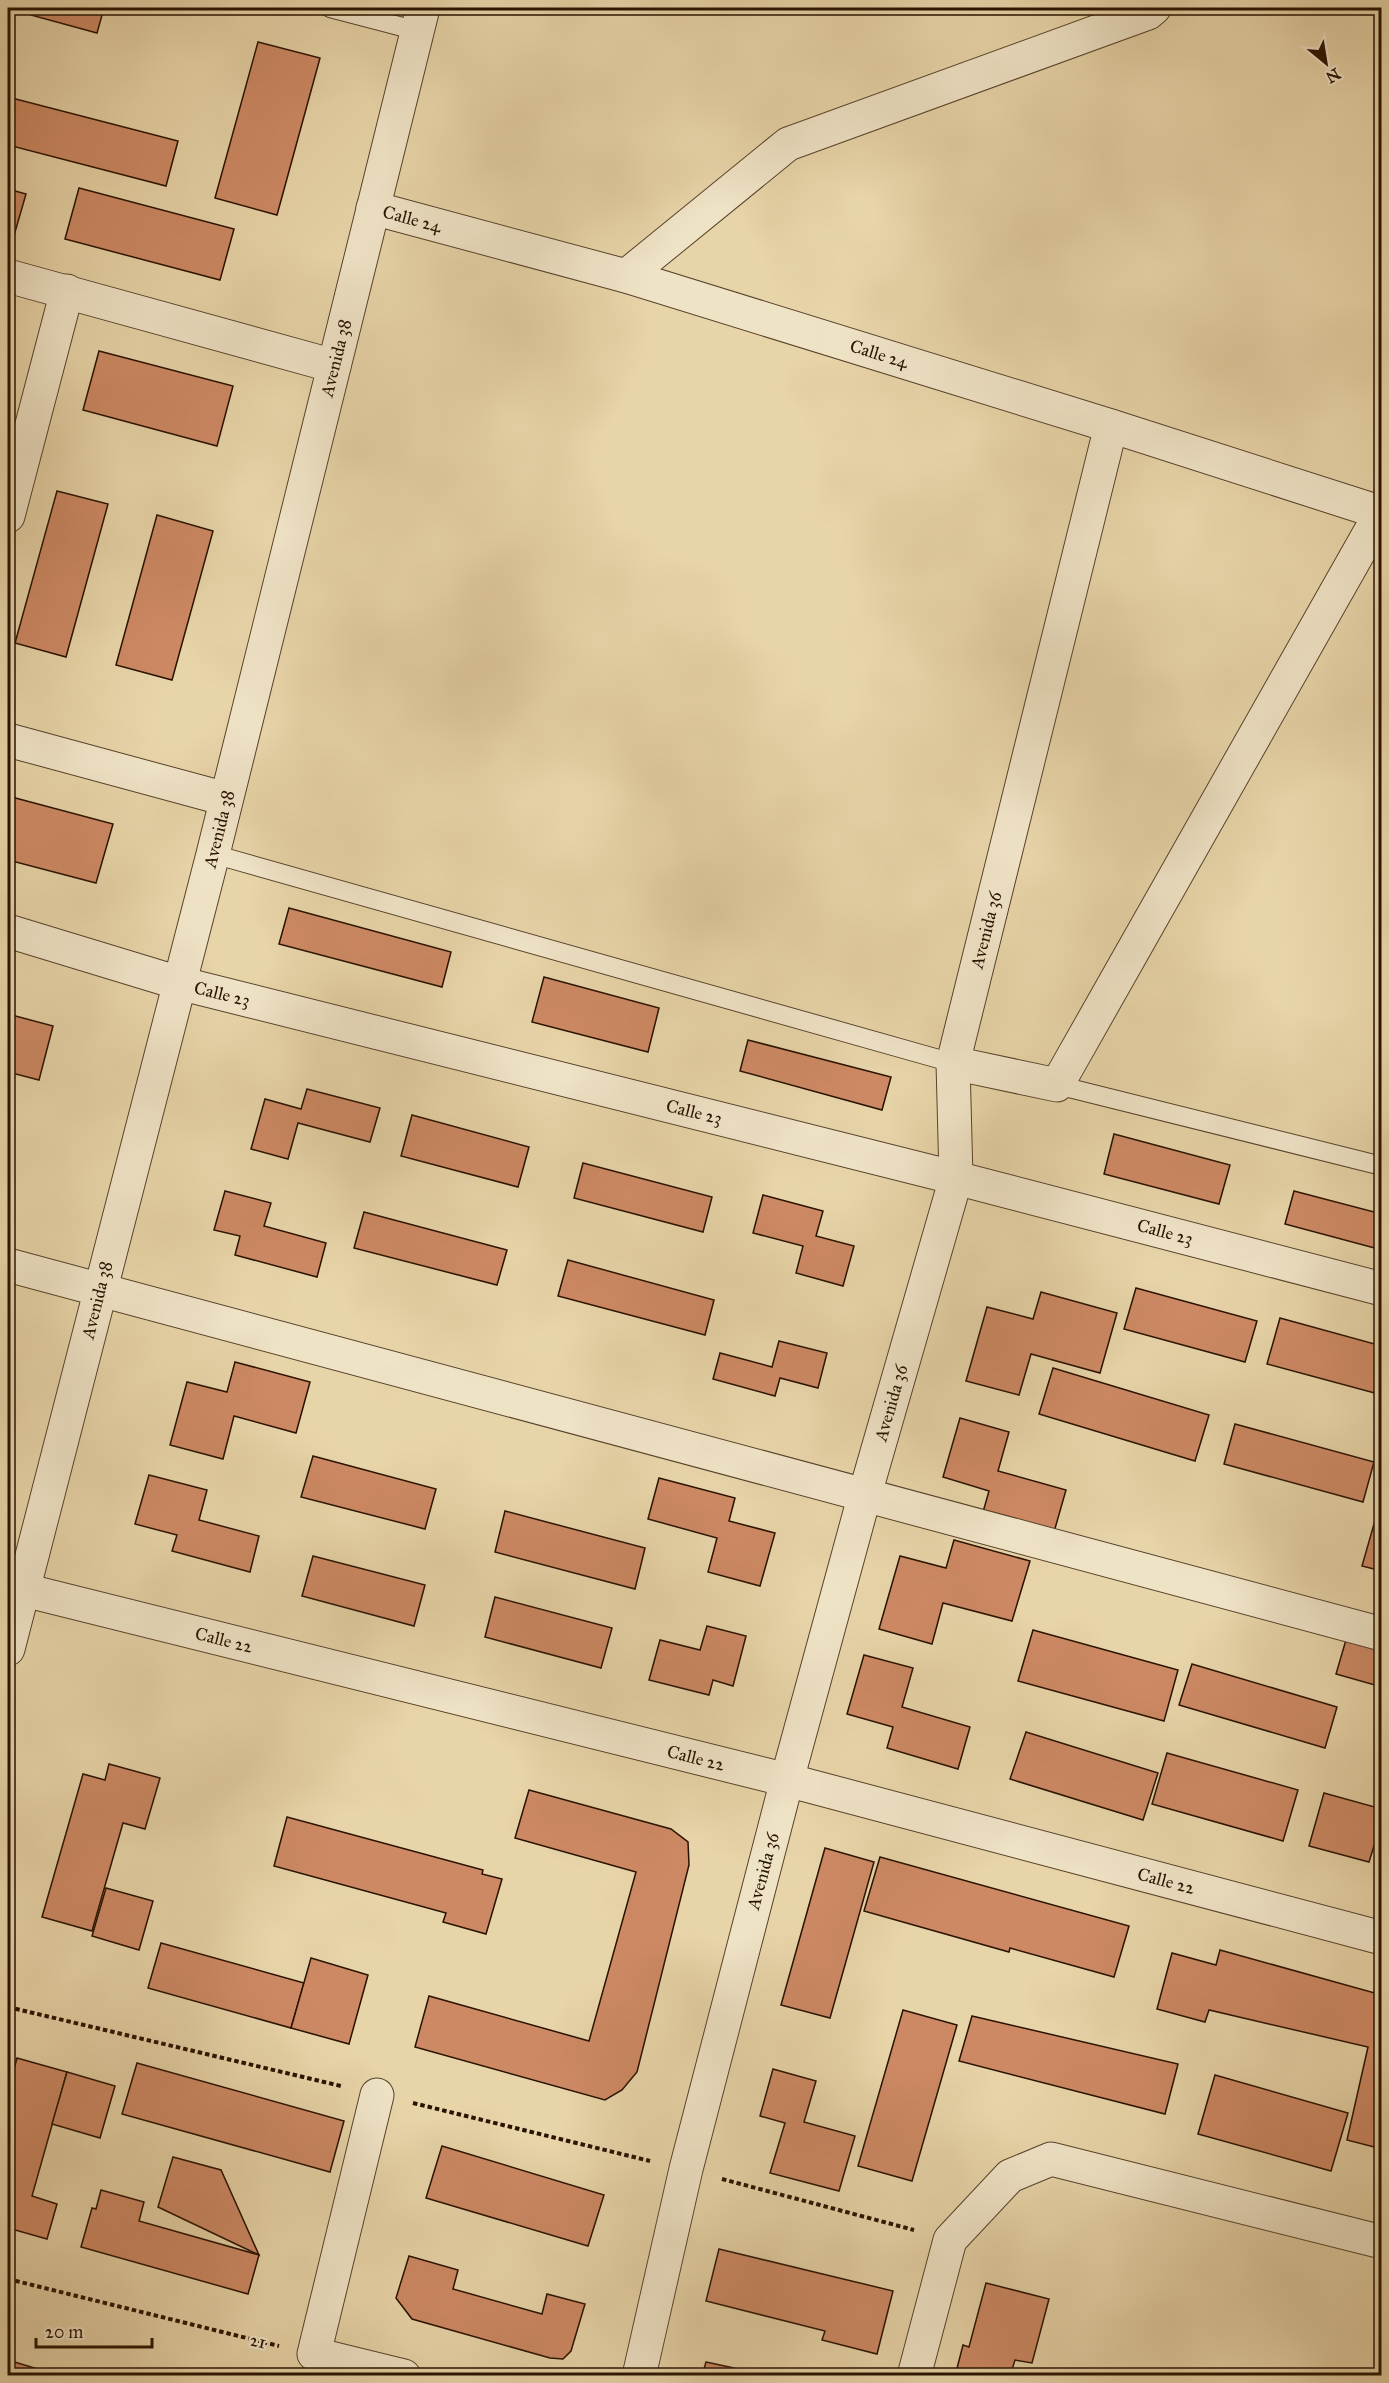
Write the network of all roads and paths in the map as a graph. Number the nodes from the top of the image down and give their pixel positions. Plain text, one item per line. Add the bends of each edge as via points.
1 (330, 8) edge
2 (1154, 8) edge
3 (421, 19) edge
4 (373, 208) junction
5 (8, 276) edge
6 (626, 276) junction
7 (67, 291) junction
8 (334, 366) junction
9 (1111, 426) junction
10 (1381, 512) edge
11 (8, 516) edge
12 (8, 740) edge
13 (226, 799) junction
14 (213, 854) junction
15 (8, 931) edge
16 (179, 983) junction
17 (953, 1063) junction
18 (1057, 1085) junction
19 (1382, 1166) edge
20 (956, 1178) junction
21 (8, 1265) edge
22 (1382, 1289) edge
23 (100, 1291) junction
24 (865, 1494) junction
25 (15, 1588) edge
26 (1382, 1634) edge
27 (8, 1649) edge
28 (787, 1780) junction
29 (1382, 1938) edge
30 (8, 2007) edge
31 (377, 2095) junction
32 (686, 2169) junction
33 (950, 2240) junction
34 (1382, 2242) edge
35 (8, 2279) edge
36 (314, 2354) junction
37 (404, 2376) edge
38 (639, 2376) edge
39 (914, 2376) edge

1 - 3 lane
2 - 6 street via 788,144
3 - 4 street, Avenida 38
4 - 6 street, Calle 24
4 - 8 street, Avenida 38
5 - 7 street
6 - 9 street, Calle 24
7 - 8 street
7 - 11 street
8 - 13 street, Avenida 38
9 - 10 street, Calle 24
9 - 17 street, Avenida 36
10 - 18 street
12 - 13 street
13 - 14 street, Avenida 38
14 - 16 street, Avenida 38
14 - 17 lane
15 - 16 street, Calle 23
16 - 20 street, Calle 23
16 - 23 street, Avenida 38
17 - 18 street
17 - 20 street, Avenida 36
18 - 19 lane
20 - 22 street, Calle 23
20 - 24 street, Avenida 36
21 - 23 street
23 - 24 street
23 - 25 street, Avenida 38
24 - 26 street
24 - 28 street, Avenida 36
25 - 27 street, Avenida 38
25 - 28 street, Calle 22
28 - 29 street, Calle 22
28 - 32 street, Avenida 36
30 - 31 path
31 - 32 path
31 - 36 street
32 - 33 path
32 - 38 street, Avenida 36
33 - 34 street via 1010,2176 1051,2159
33 - 39 street
35 - 36 path, 21
36 - 37 street

